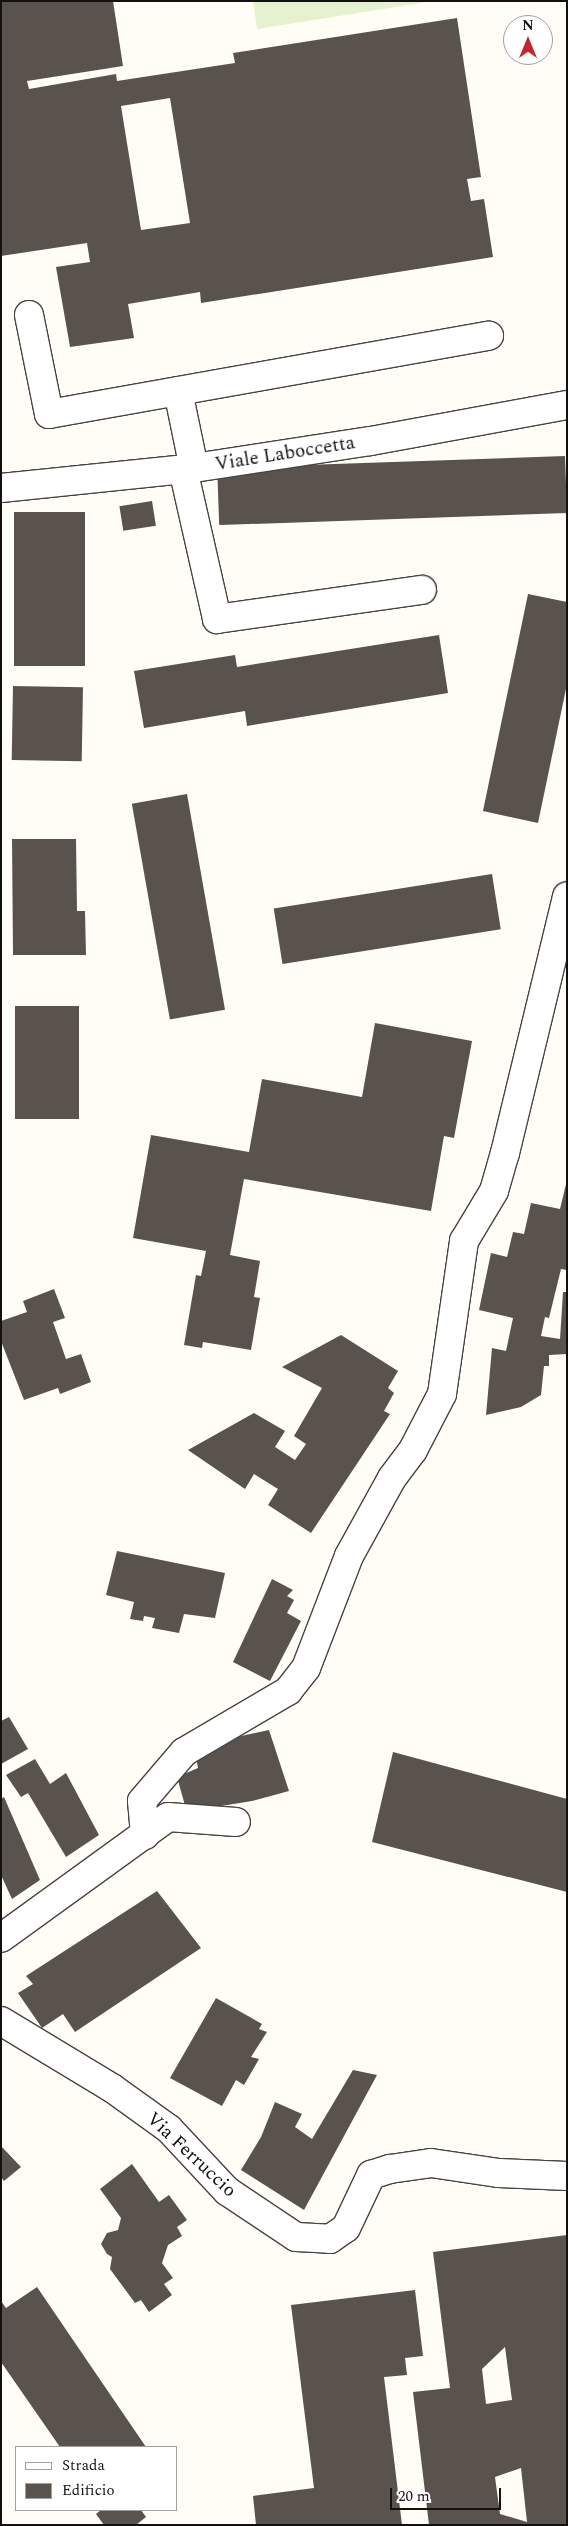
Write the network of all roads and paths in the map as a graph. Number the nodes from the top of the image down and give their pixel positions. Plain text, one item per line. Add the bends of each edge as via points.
1 (29, 315) dead end
2 (489, 336) dead end
3 (178, 391) junction
4 (567, 405) edge
5 (189, 468) junction
6 (1, 488) edge
7 (422, 590) dead end
8 (567, 896) edge
9 (236, 1822) dead end
10 (145, 1835) junction
11 (1, 1938) edge
12 (1, 2021) edge
13 (567, 2176) edge

1 - 3 street via 49,414
2 - 3 street
3 - 5 street
4 - 5 street, Viale Laboccetta via 371,441
5 - 6 street, Viale Laboccetta
5 - 7 street via 217,619
8 - 10 street via 494,1191 464,1241 442,1394 413,1450 392,1478 349,1556 306,1668 288,1691 184,1752 142,1801
9 - 10 street via 168,1817
10 - 11 street
12 - 13 street, Via Ferruccio via 112,2088 169,2129 227,2191 296,2237 330,2239 346,2228 371,2175 390,2169 431,2163 499,2173

